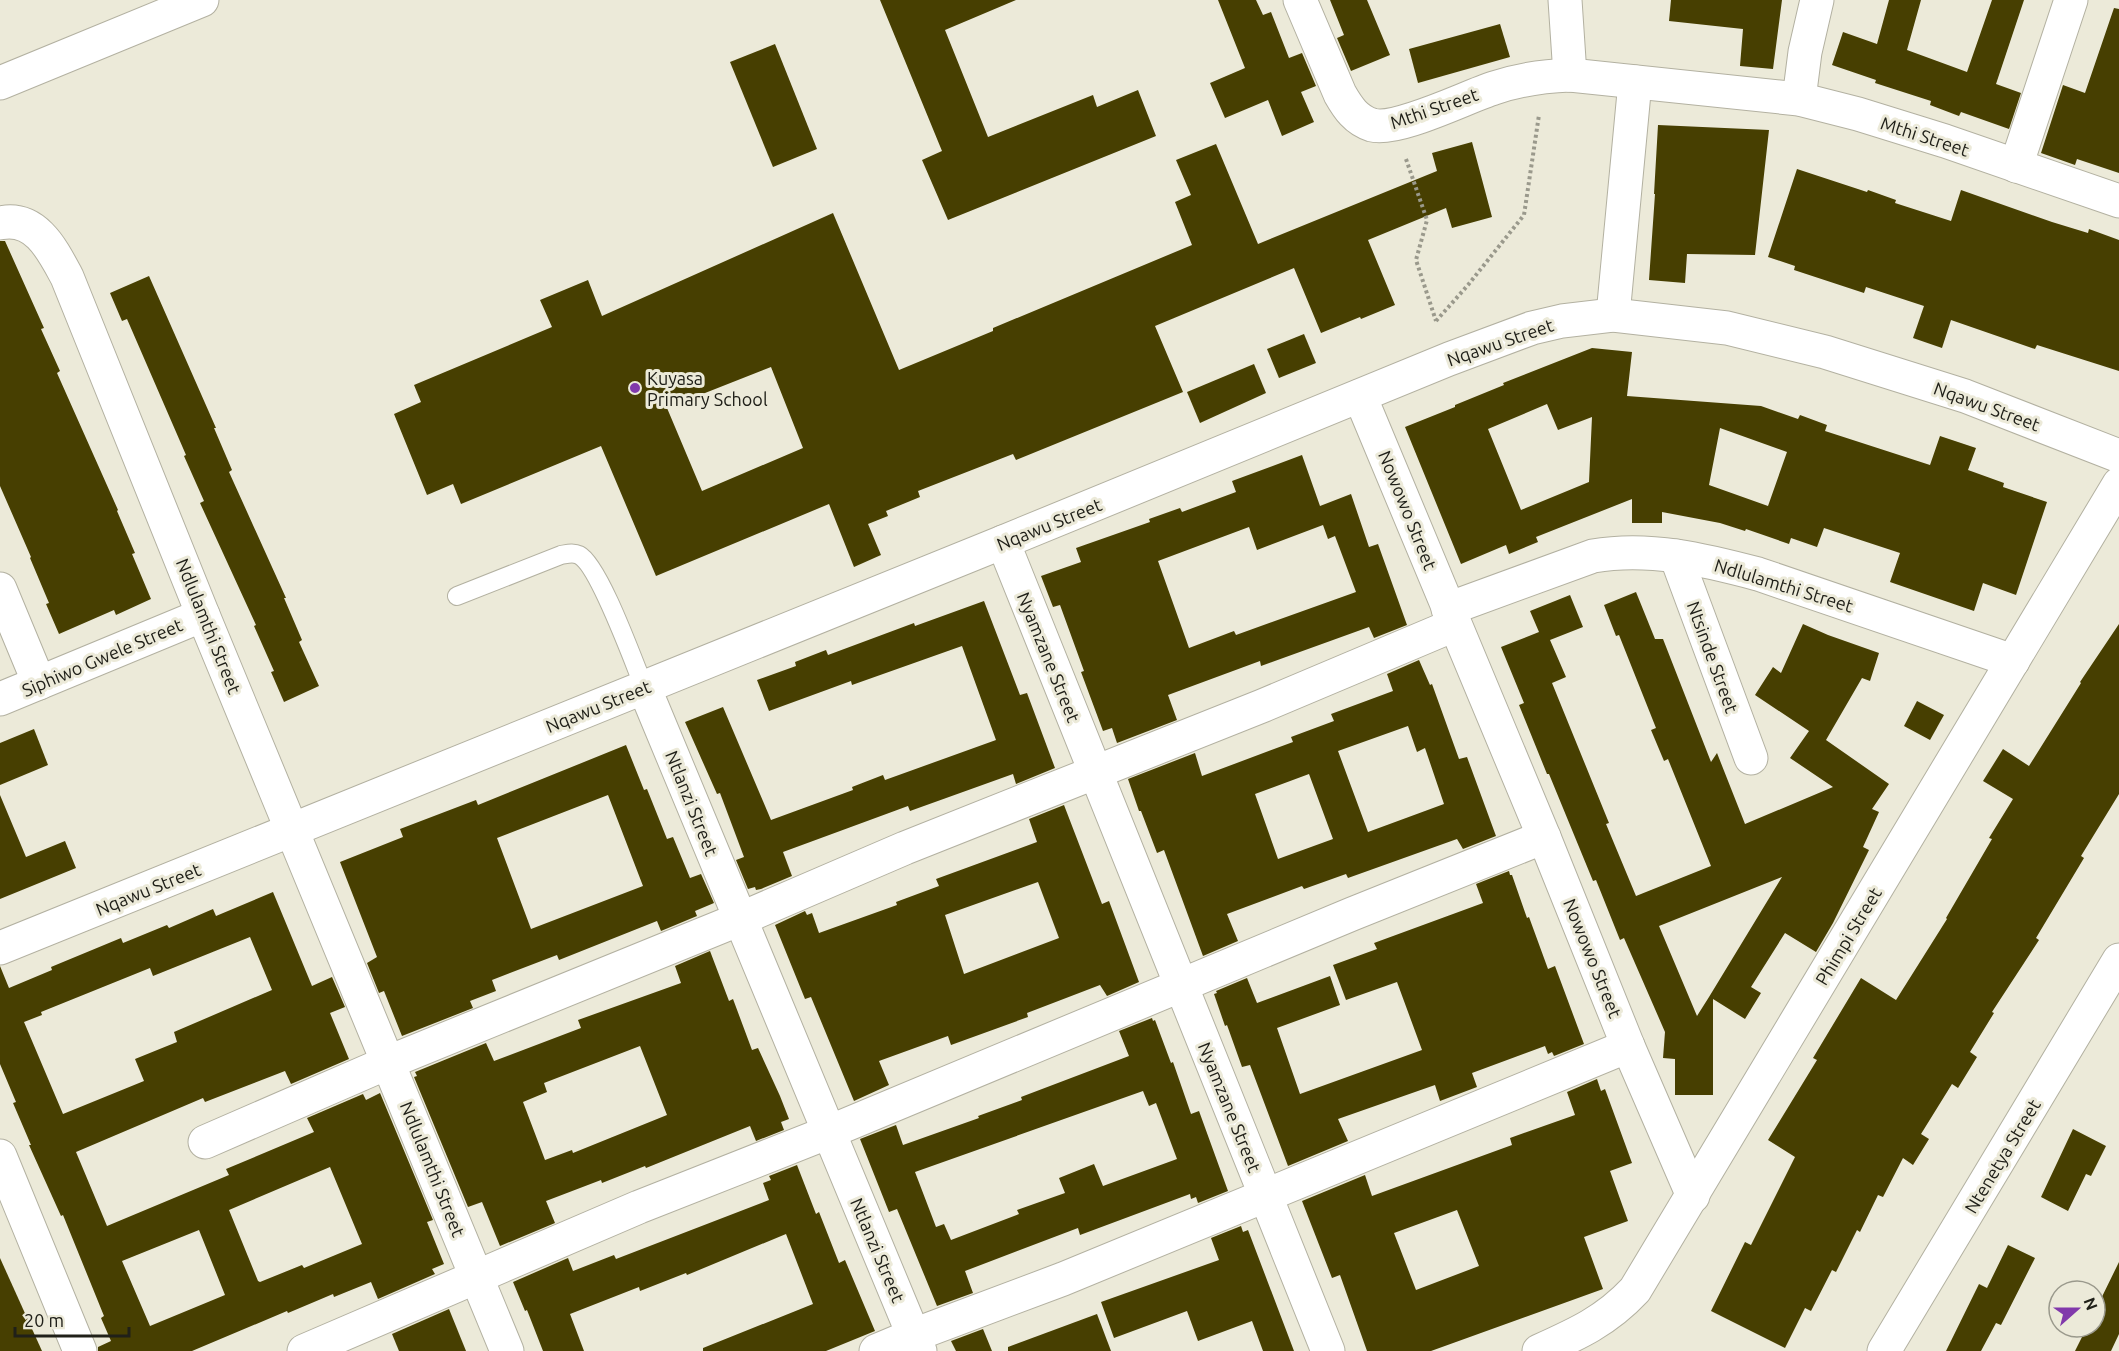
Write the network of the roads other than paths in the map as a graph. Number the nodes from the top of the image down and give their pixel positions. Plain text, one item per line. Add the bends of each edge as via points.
1 (202, 0) edge
2 (1300, 0) edge
3 (1565, 0) edge
4 (1817, 0) edge
5 (2072, 0) edge
6 (1557, 75) junction
7 (1635, 82) junction
8 (0, 83) edge
9 (1799, 99) junction
10 (2016, 166) junction
11 (2119, 201) edge
12 (0, 223) edge
13 (1613, 315) junction
14 (1360, 396) junction
15 (2119, 456) edge
16 (2119, 484) edge
17 (1003, 542) junction
18 (1676, 556) junction
19 (0, 589) edge
20 (457, 596) dead end
21 (203, 615) junction
22 (1451, 617) junction
23 (2013, 661) junction
24 (39, 683) junction
25 (644, 687) junction
26 (0, 699) edge
27 (1751, 758) dead end
28 (1095, 771) junction
29 (293, 831) junction
30 (1544, 837) junction
31 (740, 919) junction
32 (0, 948) edge
33 (2119, 960) edge
34 (1180, 986) junction
35 (1628, 1046) junction
36 (389, 1062) junction
37 (828, 1132) junction
38 (205, 1142) dead end
39 (0, 1156) edge
40 (1265, 1196) junction
41 (1693, 1196) junction
42 (13, 1222) edge
43 (477, 1277) junction
44 (917, 1343) edge
45 (80, 1351) edge
46 (304, 1351) edge
47 (507, 1351) edge
48 (876, 1351) edge
49 (1328, 1351) edge
50 (1539, 1351) edge
51 (1884, 1351) edge

1 - 8 street
2 - 6 street, Mthi Street via 1348,108 1358,119 1374,125 1393,125 1495,87
3 - 6 street
4 - 9 street
5 - 10 street
6 - 7 street, Mthi Street
7 - 9 street, Mthi Street
7 - 13 street
9 - 10 street, Mthi Street via 1858,114
10 - 11 street, Mthi Street
12 - 21 street, Ndlulamthi Street via 17,223 40,234 51,247
13 - 14 street, Nqawu Street via 1532,328
13 - 15 street, Nqawu Street via 1727,328 1825,352 1965,396
14 - 17 street, Nqawu Street
14 - 22 street, Nowowo Street
16 - 23 street, Phimpi Street
17 - 25 street, Nqawu Street
17 - 28 street, Nyamzane Street
18 - 22 street, Ndlulamthi Street via 1637,551 1593,556
18 - 23 street, Ndlulamthi Street via 1758,574
18 - 27 street, Ntsinde Street
19 - 24 street
20 - 25 lane via 561,555 578,554 601,586
21 - 24 street, Siphiwo Gwele Street
21 - 29 street, Ndlulamthi Street
22 - 28 street via 1262,706
22 - 30 street, Nowowo Street
23 - 41 street, Phimpi Street
24 - 26 street, Siphiwo Gwele Street
25 - 29 street, Nqawu Street
25 - 31 street, Ntlanzi Street
28 - 31 street
28 - 34 street, Nyamzane Street
29 - 32 street, Nqawu Street
29 - 36 street, Ndlulamthi Street
30 - 34 street
30 - 35 street, Nowowo Street
31 - 36 street
31 - 37 street, Ntlanzi Street
33 - 51 street, Ntenetya Street
34 - 37 street
34 - 40 street, Nyamzane Street
35 - 40 street, Nyamzane Street
35 - 41 street, Nowowo Street
36 - 38 street
36 - 43 street, Ndlulamthi Street
37 - 43 street
37 - 44 street, Ntlanzi Street
39 - 42 street
40 - 44 street, Nyamzane Street
40 - 49 street, Nyamzane Street
41 - 50 street, Phimpi Street via 1635,1290 1617,1309 1577,1335
42 - 45 street
43 - 46 street
43 - 47 street, Ndlulamthi Street
44 - 48 street

